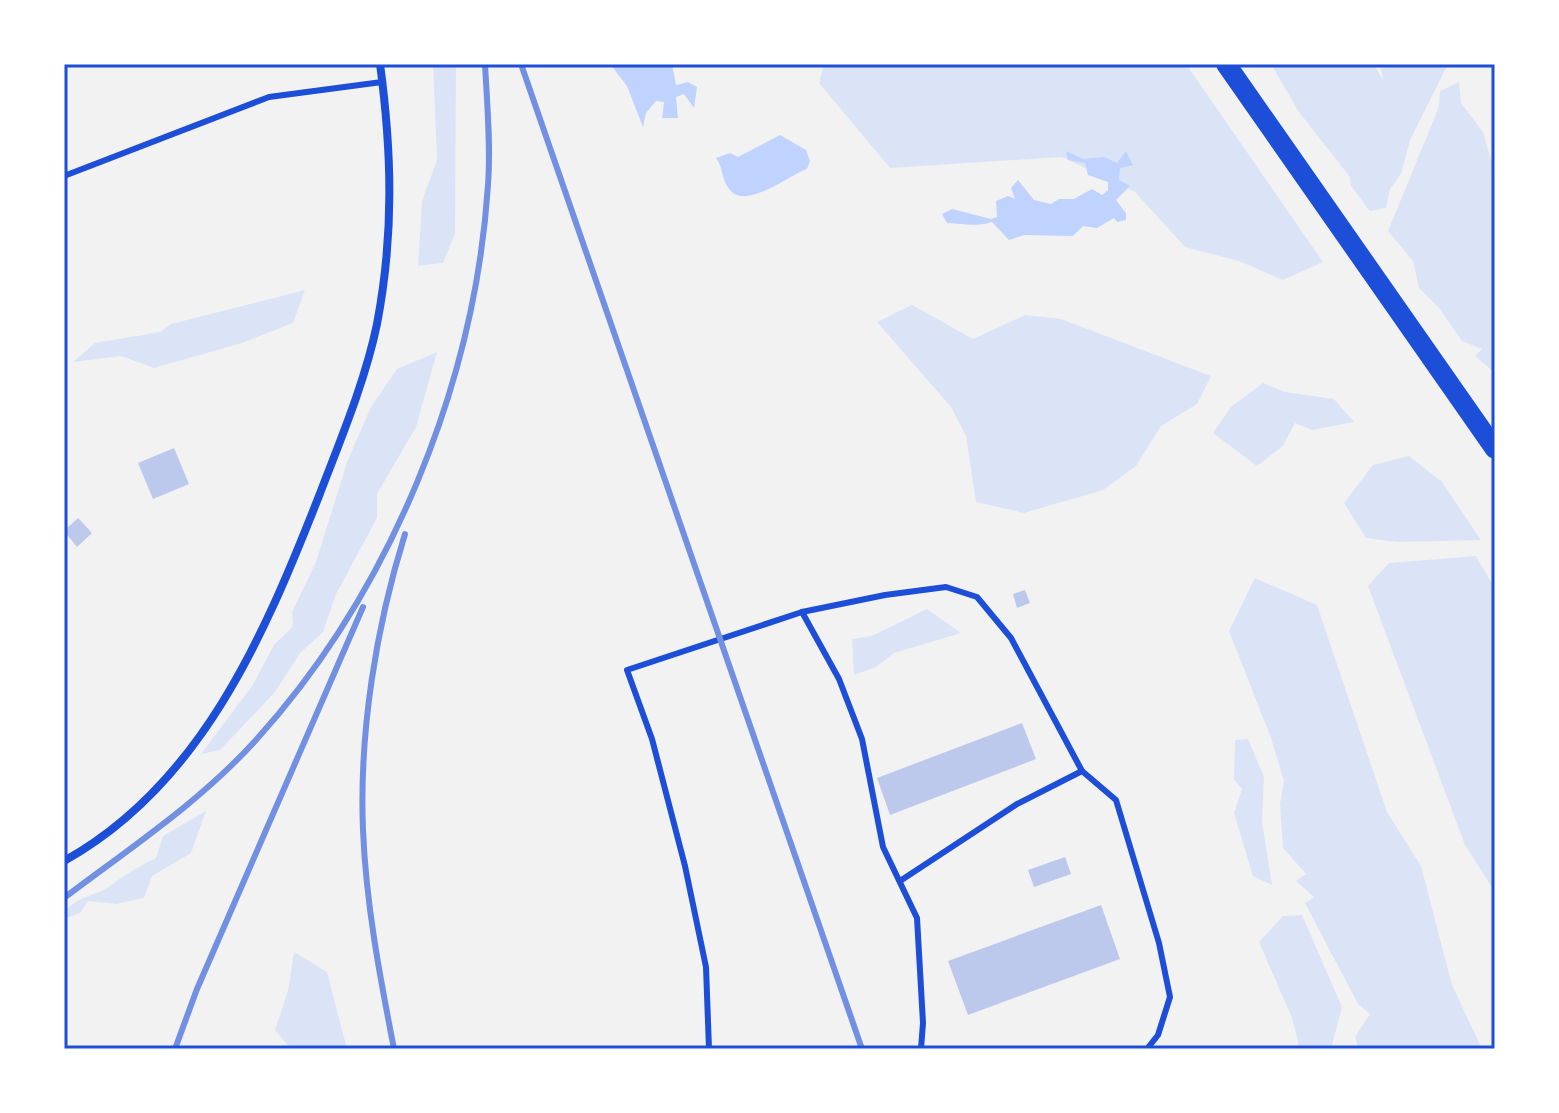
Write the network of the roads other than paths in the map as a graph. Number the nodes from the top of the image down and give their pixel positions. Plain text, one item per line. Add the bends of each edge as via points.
1 (380, 64) edge
2 (1226, 64) edge
3 (382, 82) junction
4 (64, 176) edge
5 (1495, 449) edge
6 (802, 612) junction
7 (1082, 771) junction
8 (64, 861) edge
9 (900, 881) junction
10 (709, 1049) edge
11 (921, 1049) edge
12 (1147, 1049) edge

1 - 3 street
2 - 5 highway
3 - 4 lane via 269,97
3 - 8 street via 391,154 390,206 376,326 337,449 283,587 222,703 185,758 131,816
6 - 7 lane via 946,587 977,597 1011,638
6 - 9 lane via 839,679 862,739 883,847
6 - 10 lane via 627,670 652,739 685,866 706,967
7 - 9 lane via 1017,804
7 - 12 lane via 1116,800 1159,943 1170,997 1158,1035
9 - 11 lane via 917,918

